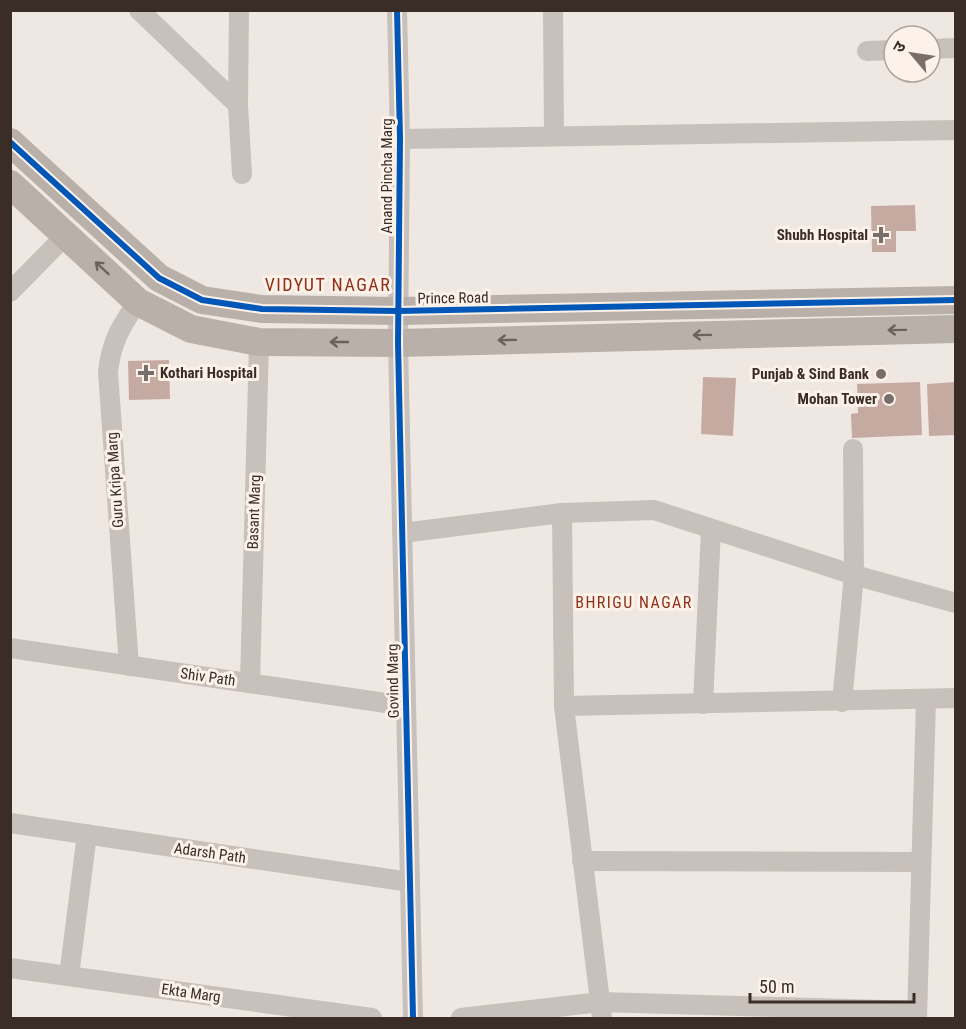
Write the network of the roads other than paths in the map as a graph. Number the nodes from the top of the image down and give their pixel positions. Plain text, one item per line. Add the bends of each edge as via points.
1 (139, 10) edge
2 (239, 10) edge
3 (397, 10) edge
4 (553, 10) edge
5 (882, 50) edge
6 (867, 51) dead end
7 (238, 105) junction
8 (956, 130) edge
9 (554, 136) junction
10 (400, 139) junction
11 (10, 142) edge
12 (242, 174) dead end
13 (10, 184) edge
14 (66, 235) junction
15 (10, 292) edge
16 (956, 300) edge
17 (138, 302) junction
18 (398, 311) junction
19 (956, 329) edge
20 (259, 342) junction
21 (398, 342) junction
22 (853, 449) dead end
23 (562, 513) junction
24 (711, 530) junction
25 (402, 533) junction
26 (854, 574) junction
27 (956, 603) edge
28 (10, 648) edge
29 (129, 666) junction
30 (250, 683) junction
31 (956, 698) edge
32 (926, 700) junction
33 (842, 702) junction
34 (703, 704) junction
35 (406, 706) junction
36 (564, 706) junction
37 (10, 823) edge
38 (87, 834) junction
39 (582, 861) junction
40 (921, 862) junction
41 (410, 882) junction
42 (10, 968) edge
43 (69, 976) junction
44 (602, 1010) edge
45 (917, 1015) edge
46 (372, 1018) edge
47 (413, 1018) edge
48 (460, 1018) edge

1 - 7 street
2 - 7 street
3 - 10 street, Anand Pincha Marg
4 - 9 street
5 - 6 street
7 - 12 street
8 - 9 street
9 - 10 street
10 - 18 street, Anand Pincha Marg
11 - 18 street, Prince Road via 159,278 202,300 262,309
13 - 14 street
14 - 15 street
17 -> 14 street
16 - 18 street, Prince Road
17 - 20 street via 191,329
17 - 29 street, Guru Kripa Marg via 119,327 108,372
18 - 21 street, Anand Pincha Marg
19 -> 21 street
21 -> 20 street
20 - 30 street, Basant Marg
21 - 25 street, Govind Marg
22 - 26 street
23 - 24 street via 654,510
23 - 25 street
23 - 36 street
24 - 26 street
24 - 34 street
25 - 35 street, Govind Marg
26 - 27 street
26 - 33 street
28 - 29 street, Shiv Path
29 - 30 street, Shiv Path
30 - 35 street, Shiv Path
31 - 32 street
32 - 33 street
32 - 40 street
33 - 34 street
34 - 36 street
35 - 41 street, Govind Marg
36 - 39 street
37 - 38 street, Adarsh Path
38 - 41 street, Adarsh Path
38 - 43 street
39 - 40 street
39 - 44 street
40 - 45 street
41 - 47 street, Govind Marg
42 - 43 street, Ekta Marg
43 - 46 street, Ekta Marg
44 - 45 street
44 - 48 street

